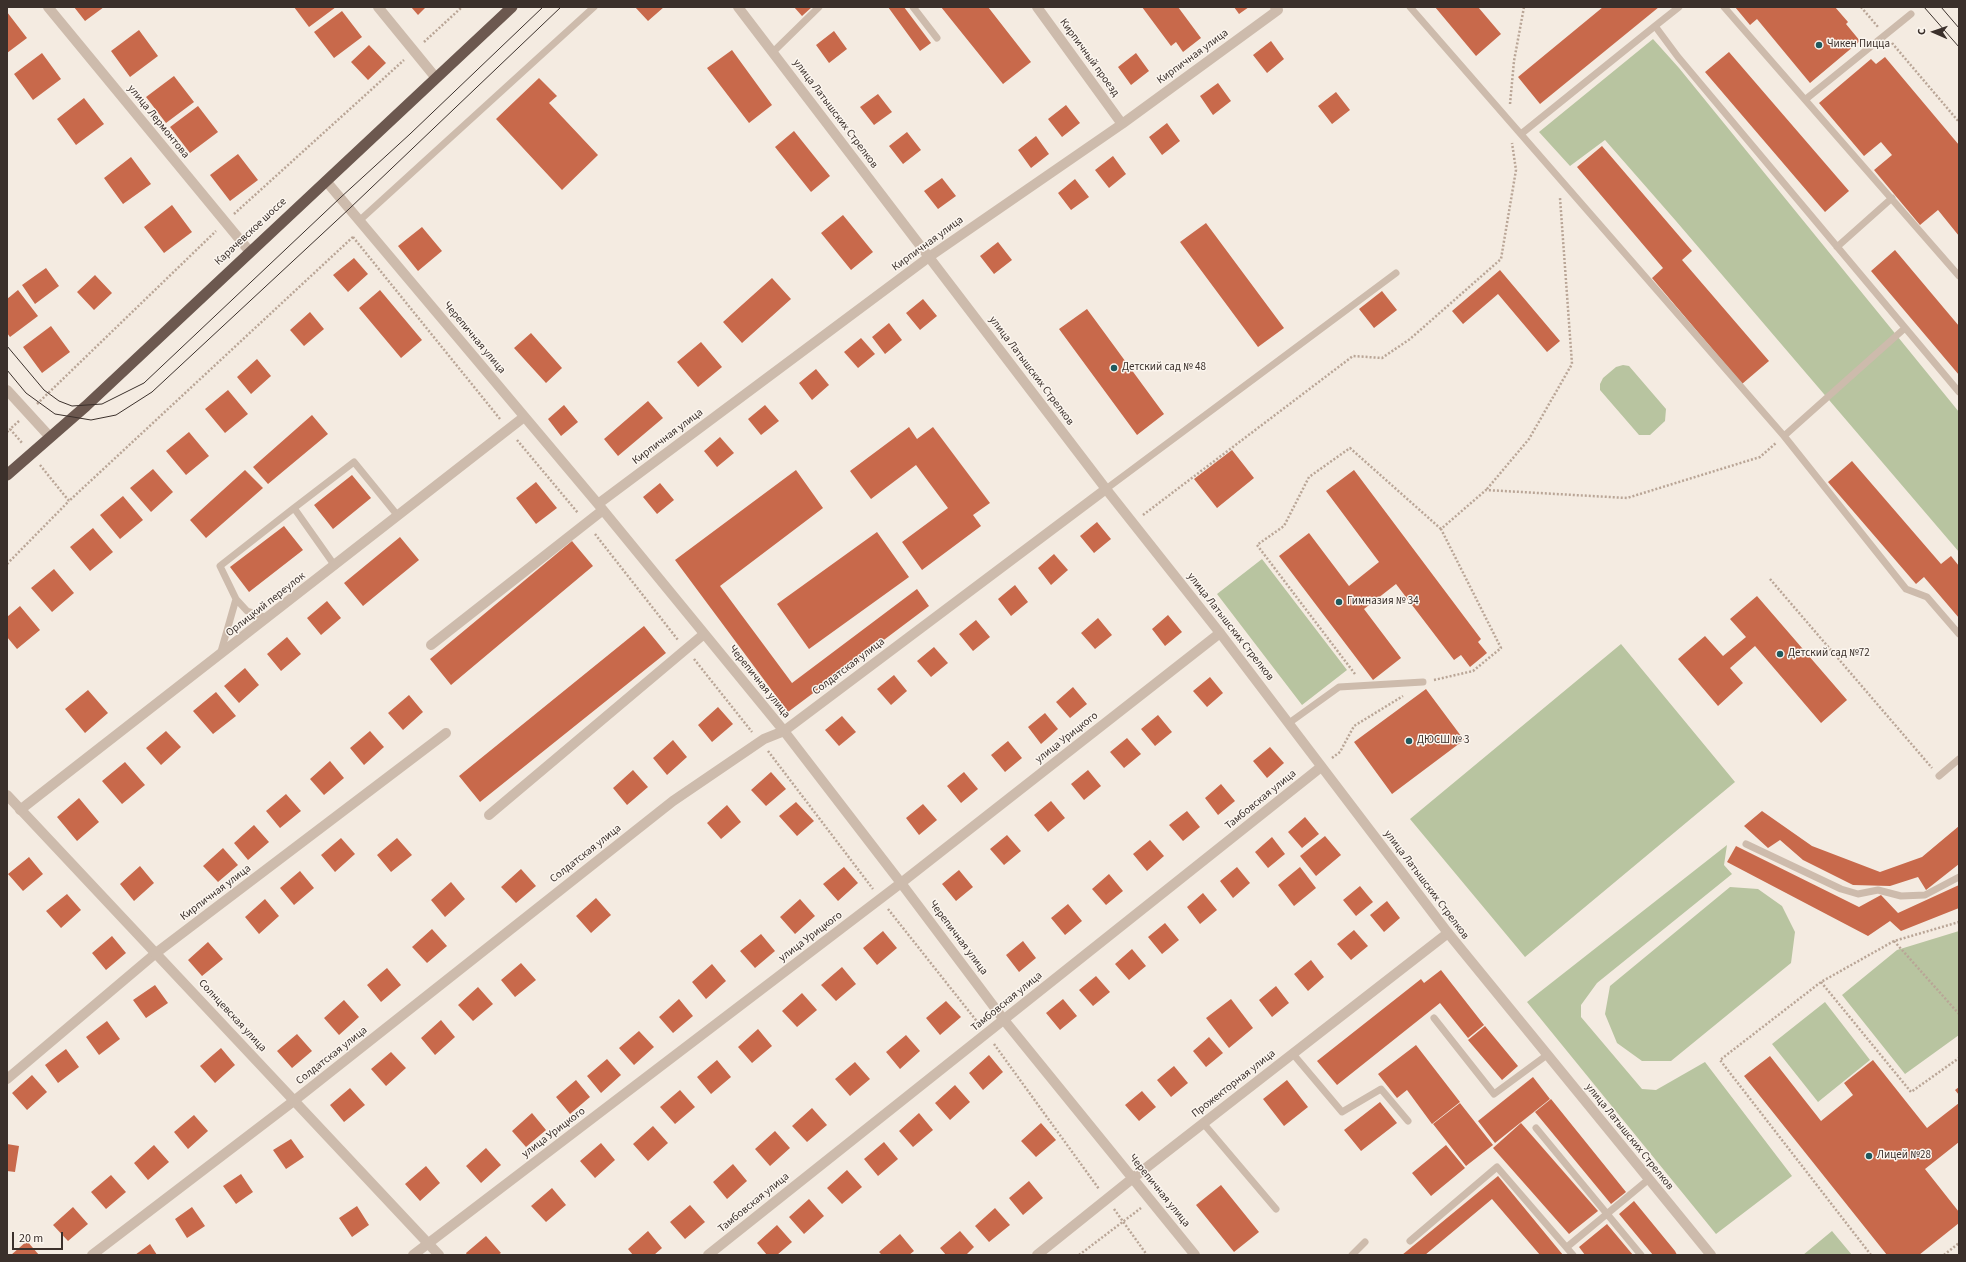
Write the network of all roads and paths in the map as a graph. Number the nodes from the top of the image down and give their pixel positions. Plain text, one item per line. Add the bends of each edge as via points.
1 (48, 7) edge
2 (378, 7) edge
3 (512, 7) edge
4 (594, 7) edge
5 (738, 7) edge
6 (819, 7) edge
7 (913, 7) edge
8 (1037, 7) edge
9 (1410, 7) edge
10 (1524, 7) edge
11 (1679, 7) edge
12 (1724, 7) edge
13 (1861, 7) edge
14 (1278, 8) edge
15 (1911, 14) dead end
16 (1655, 26) junction
17 (1885, 35) junction
18 (937, 38) dead end
19 (773, 52) junction
20 (436, 78) junction
21 (1806, 99) junction
22 (1508, 121) junction
23 (1959, 122) edge
24 (1122, 124) junction
25 (1521, 134) junction
26 (1558, 178) junction
27 (326, 181) junction
28 (1892, 198) junction
29 (359, 221) junction
30 (1837, 247) junction
31 (250, 252) junction
32 (929, 257) junction
33 (1396, 273) dead end
34 (1959, 276) edge
35 (1905, 328) junction
36 (7, 390) edge
37 (1959, 392) edge
38 (524, 417) junction
39 (10, 429) dead end
40 (7, 432) edge
41 (1784, 436) junction
42 (50, 437) junction
43 (7, 475) edge
44 (1106, 489) junction
45 (1486, 490) junction
46 (69, 501) dead end
47 (601, 507) junction
48 (294, 508) junction
49 (398, 516) junction
50 (1133, 522) junction
51 (1441, 530) junction
52 (7, 564) edge
53 (335, 566) junction
54 (1770, 580) dead end
55 (236, 599) junction
56 (268, 618) junction
57 (1220, 633) junction
58 (704, 634) junction
59 (1959, 634) edge
60 (431, 645) dead end
61 (220, 655) junction
62 (1424, 682) junction
63 (1363, 686) junction
64 (1289, 723) junction
65 (784, 731) junction
66 (446, 732) dead end
67 (1959, 759) edge
68 (1321, 766) junction
69 (1939, 776) joint
70 (7, 796) edge
71 (20, 810) junction
72 (489, 815) dead end
73 (1746, 844) dead end
74 (1959, 877) edge
75 (902, 883) junction
76 (1959, 922) edge
77 (1448, 934) junction
78 (1894, 941) junction
79 (156, 954) junction
80 (1822, 982) junction
81 (1959, 1014) edge
82 (1434, 1018) dead end
83 (1004, 1020) junction
84 (1293, 1054) junction
85 (1547, 1055) junction
86 (1959, 1058) edge
87 (7, 1079) edge
88 (295, 1100) junction
89 (1408, 1121) dead end
90 (1203, 1123) junction
91 (1536, 1128) dead end
92 (1133, 1178) junction
93 (1649, 1179) junction
94 (1151, 1200) junction
95 (1276, 1209) dead end
96 (1607, 1214) junction
97 (1410, 1241) dead end
98 (1365, 1242) dead end
99 (429, 1243) junction
100 (1959, 1243) edge
101 (1567, 1247) junction
102 (92, 1255) edge
103 (413, 1255) edge
104 (439, 1255) edge
105 (708, 1255) edge
106 (1037, 1255) edge
107 (1079, 1255) edge
108 (1195, 1255) edge
109 (1352, 1255) edge
110 (1574, 1255) edge
111 (1642, 1255) edge
112 (1711, 1255) edge
113 (1871, 1255) edge
114 (1944, 1255) edge

1 - 31 street, улица Лермонтова
2 - 20 street
3 - 20 highway, Карачевское шоссе
4 - 29 lane
5 - 19 street, улица Латышских Стрелков
6 - 19 lane
7 - 18 lane
8 - 24 street, Кирпичный проезд
9 - 22 lane
10 - 22 path via 1514,61
11 - 16 lane
12 - 21 lane
13 - 17 path
14 - 24 street, Кирпичная улица
15 - 17 lane
16 - 25 lane
16 - 30 lane
17 - 21 lane
17 - 23 path
19 - 32 street, улица Латышских Стрелков
20 - 27 highway, Карачевское шоссе
21 - 28 lane
22 - 25 lane
22 - 50 path via 1516,170 1501,259 1410,339 1382,358 1353,356
24 - 32 street, Кирпичная улица
25 - 26 lane
26 - 41 lane
26 - 45 path via 1572,364 1529,439
27 - 29 street, Черепичная улица
27 - 31 highway, Карачевское шоссе
28 - 30 lane
28 - 34 lane
29 - 38 street, Черепичная улица
30 - 35 lane
31 - 42 highway, Карачевское шоссе
32 - 44 street, улица Латышских Стрелков
32 - 47 street, Кирпичная улица
33 - 44 lane
35 - 37 lane
35 - 41 lane
36 - 42 street
38 - 47 street, Черепичная улица
38 - 49 street, Орлицкий переулок
39 - 40 path
41 - 45 path via 1760,457 1627,498
41 - 59 lane via 1906,589 1927,597
42 - 43 highway, Карачевское шоссе
44 - 50 street, улица Латышских Стрелков
44 - 65 street, Солдатская улица
45 - 51 path
46 - 52 path
47 - 58 street, Черепичная улица
47 - 60 street
48 - 49 lane via 354,462
48 - 53 lane
48 - 55 lane via 220,566
49 - 53 street, Орлицкий переулок
50 - 57 street, улица Латышских Стрелков
51 - 62 path via 1501,648 1473,671
51 - 63 path via 1350,448 1309,477 1284,526 1257,546
53 - 56 street, Орлицкий переулок
54 - 69 path
55 - 56 lane via 247,611
55 - 61 lane
56 - 61 street, Орлицкий переулок
57 - 64 street, улица Латышских Стрелков
57 - 75 street, улица Урицкого
58 - 65 street, Черепичная улица
58 - 72 street
61 - 71 street, Орлицкий переулок
62 - 63 lane
62 - 68 path via 1354,726 1340,752
63 - 64 lane via 1339,687
64 - 68 street, улица Латышских Стрелков
65 - 75 street, Черепичная улица
65 - 88 street, Солдатская улица via 764,739 673,800
66 - 79 street, Кирпичная улица
67 - 69 lane
68 - 77 street, улица Латышских Стрелков
68 - 83 street, Тамбовская улица
70 - 71 street, Солнцевская улица
71 - 79 street, Солнцевская улица
73 - 74 lane via 1841,889 1858,894 1878,890 1901,896 1925,895
75 - 83 street, Черепичная улица
75 - 99 street, улица Урицкого
76 - 78 path
77 - 84 street, Прожекторная улица
77 - 85 street, улица Латышских Стрелков
78 - 80 path
78 - 81 path
79 - 87 street, Кирпичная улица
79 - 88 street, Солнцевская улица
80 - 86 path via 1911,1092
80 - 113 path via 1720,1060
82 - 85 lane via 1494,1094
83 - 92 street, Черепичная улица
83 - 105 street, Тамбовская улица
84 - 89 lane via 1342,1112 1381,1088
84 - 90 street, Прожекторная улица
85 - 93 street, улица Латышских Стрелков
88 - 99 street, Солнцевская улица
88 - 102 street, Солдатская улица
90 - 92 street, Прожекторная улица
90 - 95 lane
91 - 96 lane
92 - 94 street, Черепичная улица
92 - 106 street, Прожекторная улица
93 - 96 lane
93 - 112 street, улица Латышских Стрелков
94 - 107 path
94 - 108 street, Черепичная улица
96 - 101 lane
96 - 111 lane
97 - 101 lane via 1497,1167
98 - 109 lane
99 - 103 street, улица Урицкого
99 - 104 street, Солнцевская улица
100 - 114 path
101 - 110 lane

